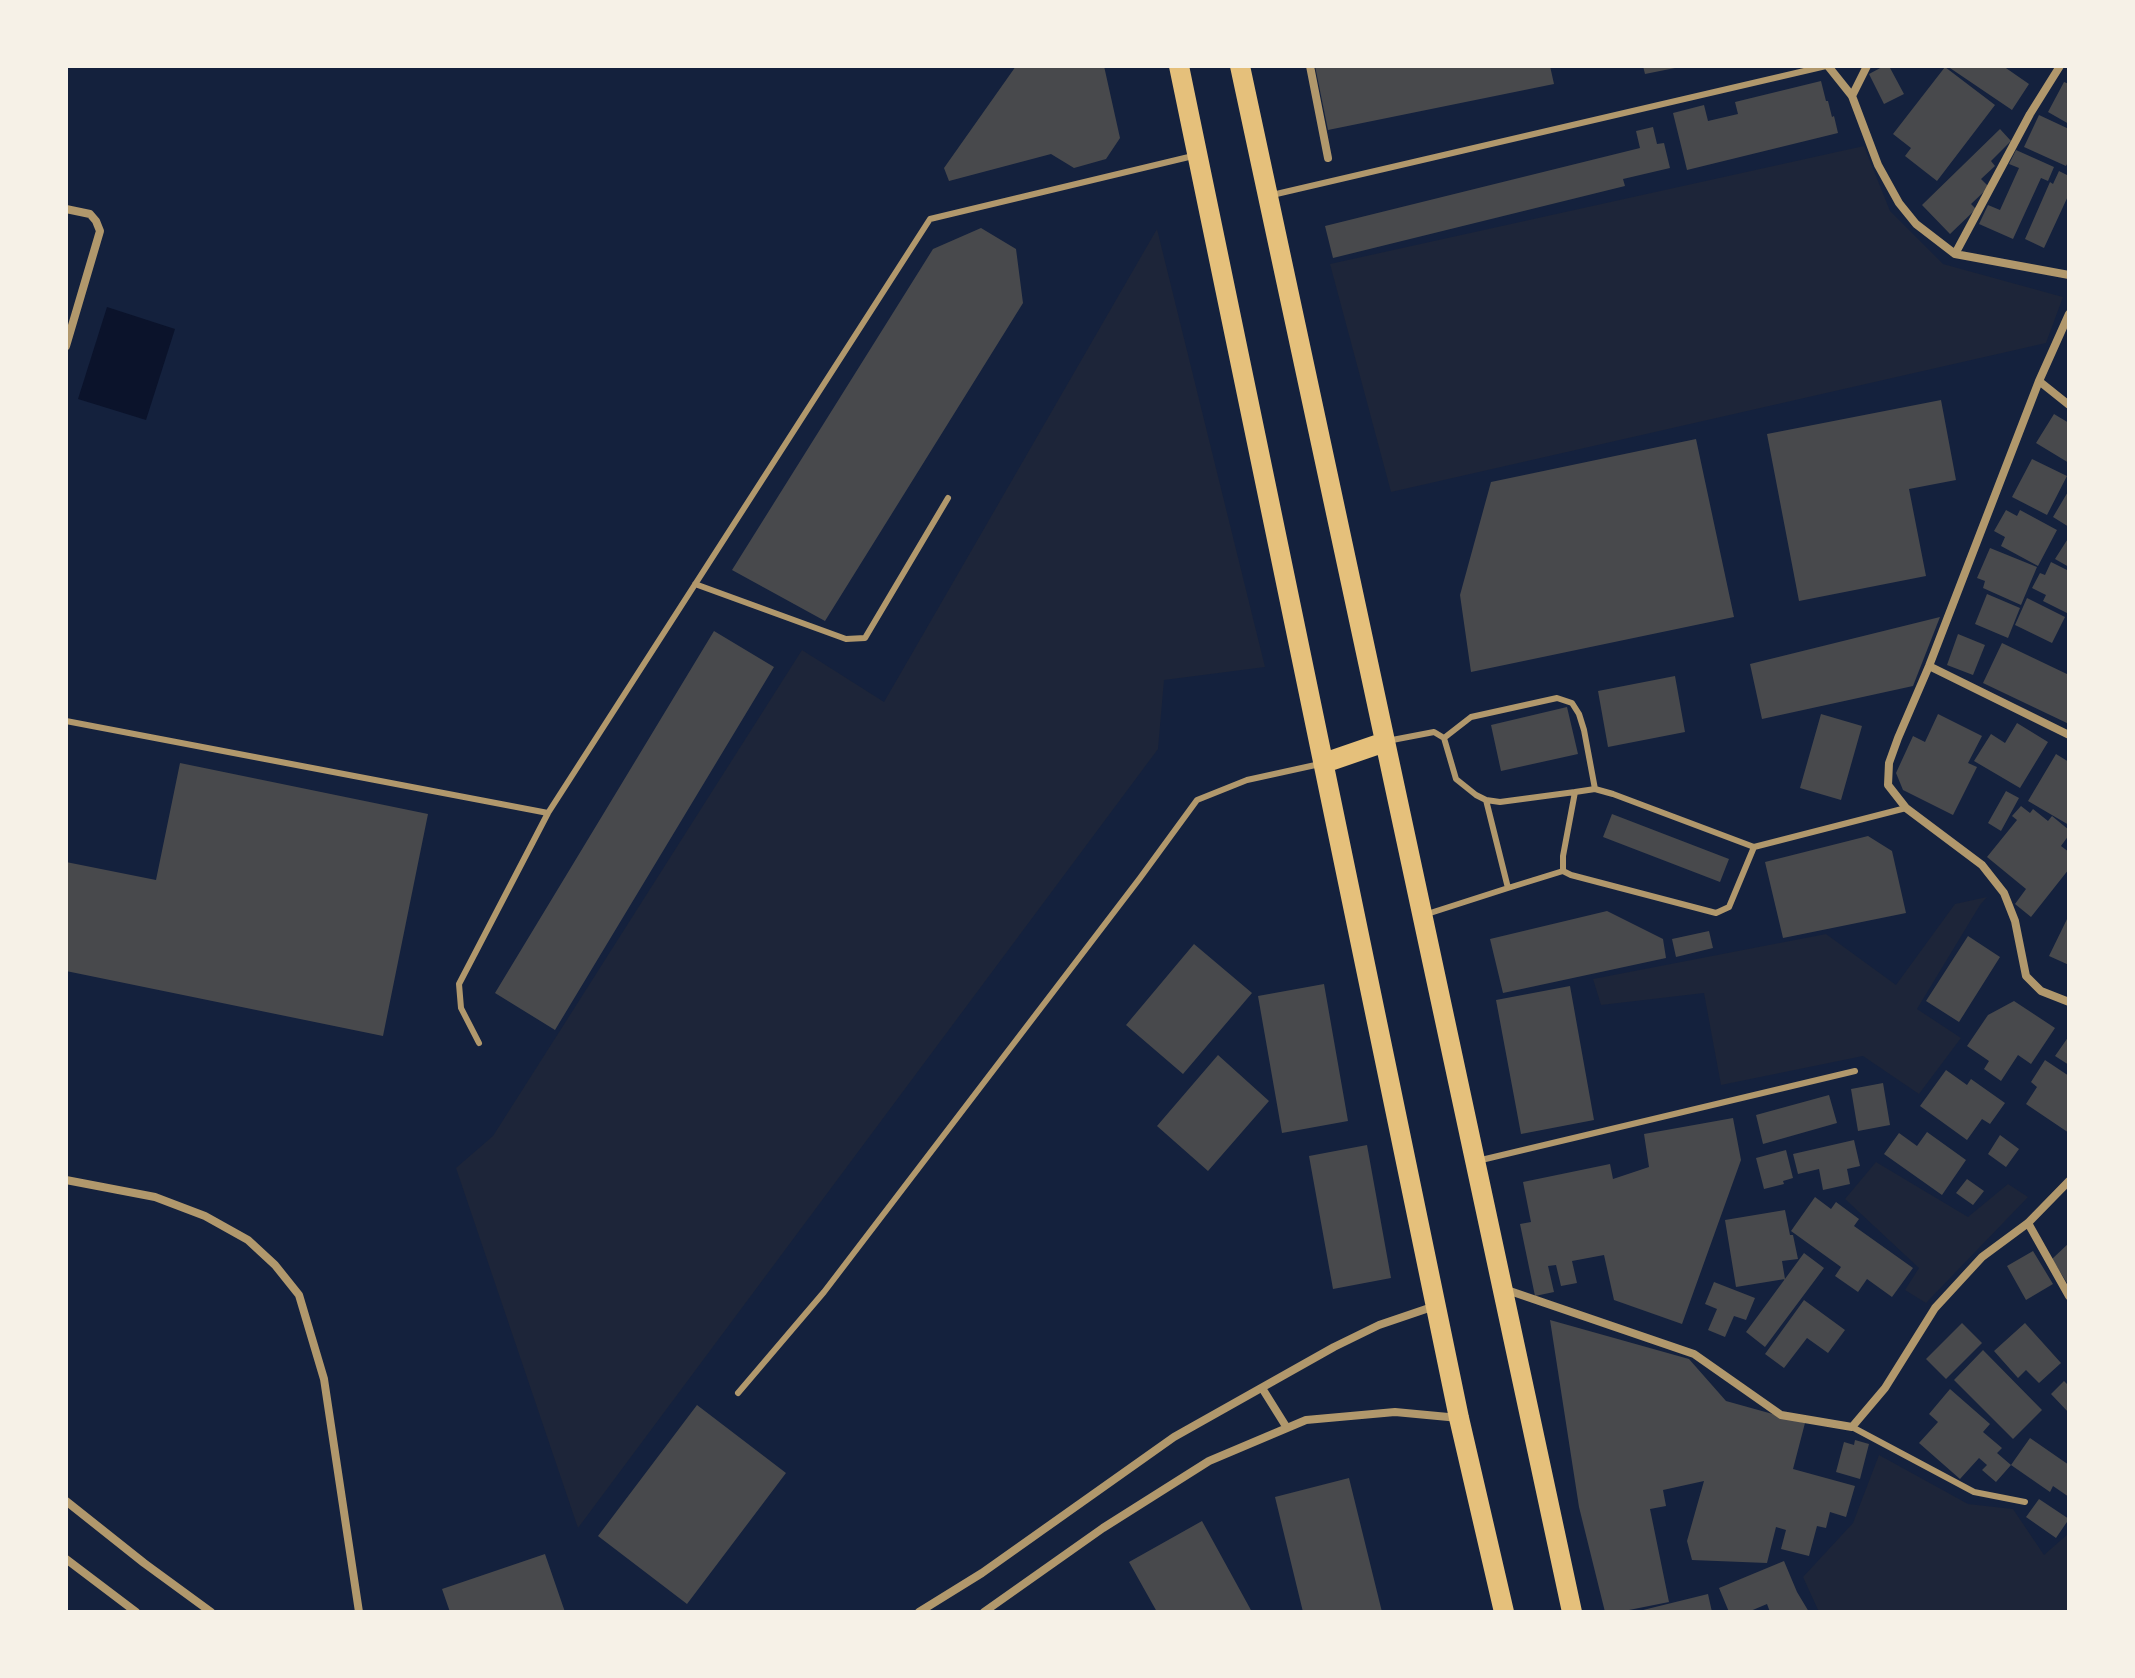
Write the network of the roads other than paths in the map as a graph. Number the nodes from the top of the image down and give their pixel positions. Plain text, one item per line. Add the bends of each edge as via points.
1 (1179, 66) edge
2 (1240, 66) edge
3 (1310, 66) edge
4 (1827, 66) edge
5 (1867, 66) edge
6 (2060, 66) edge
7 (1852, 96) junction
8 (1198, 155) junction
9 (1328, 158) dead end
10 (1268, 196) junction
11 (66, 209) edge
12 (1955, 254) junction
13 (2069, 275) edge
14 (2069, 314) edge
15 (66, 346) edge
16 (2039, 381) junction
17 (2069, 405) edge
18 (948, 498) dead end
19 (695, 584) junction
20 (1929, 666) junction
21 (66, 721) edge
22 (2069, 735) edge
23 (1444, 738) junction
24 (1385, 742) junction
25 (1324, 763) junction
26 (1595, 789) junction
27 (1575, 792) junction
28 (1486, 800) junction
29 (1906, 808) junction
30 (548, 813) junction
31 (1754, 847) junction
32 (1563, 871) junction
33 (1508, 888) junction
34 (1423, 916) junction
35 (2069, 1002) edge
36 (479, 1043) dead end
37 (1855, 1071) dead end
38 (1475, 1161) junction
39 (66, 1180) edge
40 (2069, 1181) edge
41 (2028, 1223) junction
42 (1504, 1288) junction
43 (2069, 1296) edge
44 (1436, 1305) junction
45 (1262, 1388) junction
46 (738, 1393) dead end
47 (1459, 1418) junction
48 (1852, 1427) junction
49 (1287, 1428) junction
50 (66, 1501) edge
51 (2025, 1502) dead end
52 (66, 1559) edge
53 (136, 1612) edge
54 (211, 1612) edge
55 (359, 1612) edge
56 (919, 1612) edge
57 (984, 1612) edge
58 (1504, 1612) edge
59 (1572, 1612) edge

1 - 8 main road
2 - 10 main road
3 - 9 street
4 - 7 street
4 - 10 lane
5 - 7 street
6 - 12 street
7 - 12 street via 1899,203 1916,224
8 - 19 lane via 930,219
8 - 25 main road
10 - 24 main road
11 - 15 street via 90,214 100,231
12 - 13 street
14 - 16 street
16 - 17 street
16 - 20 street
18 - 19 lane via 865,638 846,639
19 - 30 lane
20 - 22 street
20 - 29 street via 1889,763 1888,785
21 - 30 lane
23 - 24 lane via 1434,732
23 - 26 lane via 1471,717 1557,698 1572,703 1584,730
23 - 28 lane via 1456,779
24 - 25 main road
24 - 34 main road
25 - 44 main road
25 - 46 lane via 1247,780 1197,800 824,1292
26 - 27 lane
26 - 31 lane
27 - 28 lane
27 - 32 lane
28 - 33 lane
29 - 31 lane
29 - 35 street via 1982,865 2004,893 2026,976 2041,991
30 - 36 lane via 459,984 461,1008
31 - 32 lane via 1729,907 1716,913
32 - 33 lane
33 - 34 lane
34 - 38 main road
37 - 38 lane
38 - 42 main road
39 - 55 street via 155,1197 205,1216 248,1240 299,1295 324,1379
40 - 41 street
41 - 43 street
41 - 48 street via 1982,1257 1935,1308 1885,1388
42 - 48 street via 1694,1354 1781,1415
42 - 59 main road
44 - 45 street via 1379,1325
44 - 47 main road
45 - 49 street
45 - 56 street via 1174,1437
47 - 49 street via 1395,1412 1306,1420
47 - 58 main road
48 - 51 lane via 1974,1492
49 - 57 street via 1209,1461
50 - 54 street
52 - 53 street

